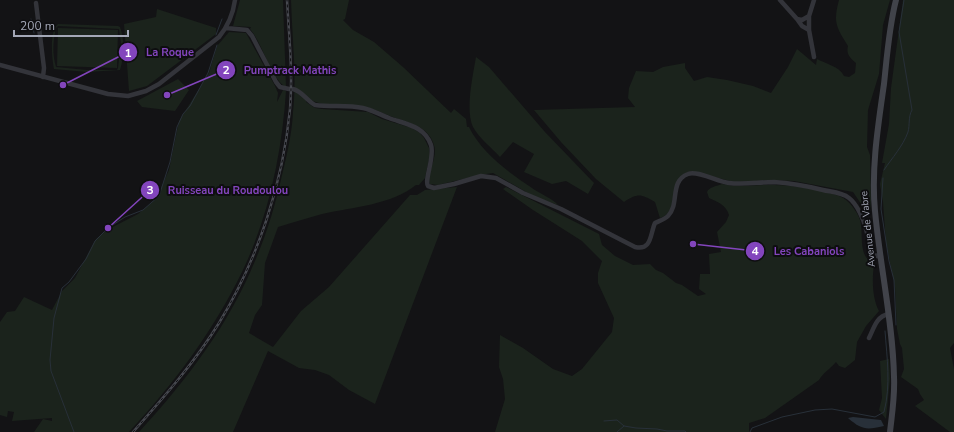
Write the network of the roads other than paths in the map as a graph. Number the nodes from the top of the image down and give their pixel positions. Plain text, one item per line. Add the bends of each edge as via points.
1 (235, 0) edge
2 (780, 0) edge
3 (814, 0) edge
4 (896, 0) edge
5 (36, 6) dead end
6 (809, 16) junction
7 (800, 19) junction
8 (226, 28) junction
9 (809, 30) junction
10 (814, 57) dead end
11 (0, 65) edge
12 (43, 77) junction
13 (881, 257) junction
14 (888, 314) junction
15 (869, 338) dead end
16 (890, 432) edge

1 - 8 street
2 - 7 street
3 - 6 street
4 - 13 main road, Avenue de Vabre via 890,26 874,183
5 - 12 street
6 - 7 street
6 - 9 street
7 - 9 street via 802,26
8 - 12 street via 212,43 164,80 137,94 108,94
8 - 13 street via 247,30 280,87 298,90 315,105 364,108 421,130 431,145 430,170 426,181 428,186 434,188 481,176 496,178 522,193 641,248 650,241 655,223 670,214 676,185 687,174 697,173 720,182 735,184 797,184 850,198 866,228 871,251
9 - 10 street
11 - 12 street
13 - 14 main road, Avenue de Vabre
14 - 15 street via 876,322
14 - 16 main road, Avenue de Vabre via 894,378

